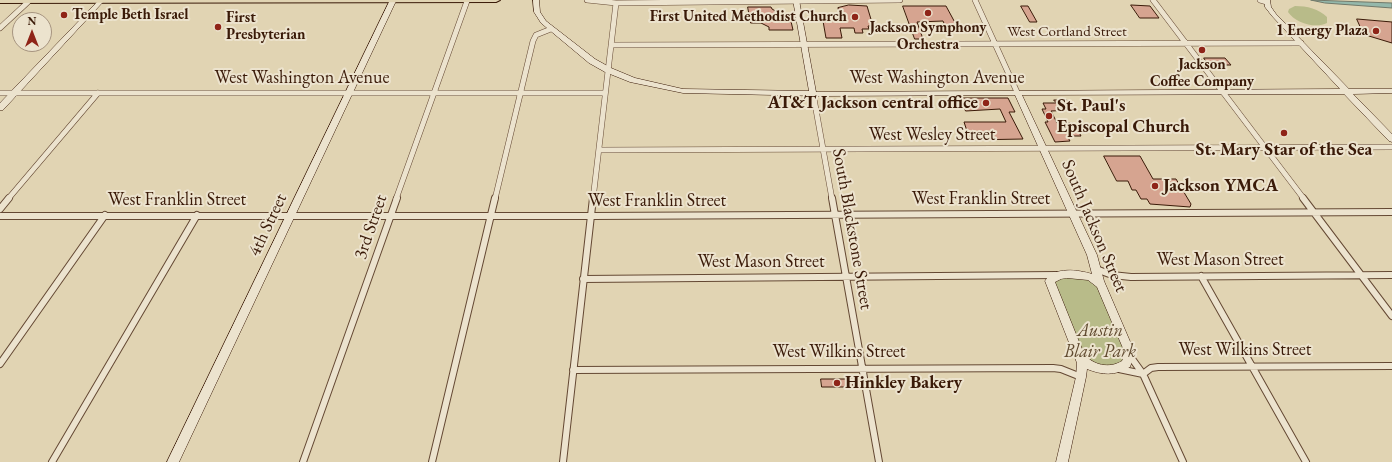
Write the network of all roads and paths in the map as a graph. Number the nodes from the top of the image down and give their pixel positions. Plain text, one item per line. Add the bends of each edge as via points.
1 (496, 0) edge
2 (536, 0) edge
3 (587, 0) edge
4 (692, 0) edge
5 (796, 0) edge
6 (900, 0) edge
7 (974, 0) edge
8 (1153, 0) edge
9 (101, 1) edge
10 (393, 1) junction
11 (443, 1) edge
12 (471, 1) edge
13 (653, 1) edge
14 (664, 1) edge
15 (700, 1) edge
16 (1265, 1) edge
17 (0, 2) edge
18 (28, 2) junction
19 (616, 3) junction
20 (0, 28) edge
21 (551, 29) junction
22 (1186, 43) junction
23 (1300, 43) junction
24 (995, 44) junction
25 (611, 45) junction
26 (805, 45) junction
27 (608, 70) junction
28 (1347, 91) junction
29 (1392, 91) edge
30 (1017, 92) junction
31 (1222, 92) junction
32 (0, 93) edge
33 (98, 93) junction
34 (349, 93) junction
35 (434, 93) junction
36 (520, 93) junction
37 (605, 93) junction
38 (813, 93) junction
39 (13, 94) junction
40 (0, 108) edge
41 (1392, 139) edge
42 (1392, 147) edge
43 (1043, 148) junction
44 (1265, 148) junction
45 (599, 150) junction
46 (823, 150) junction
47 (0, 209) edge
48 (1392, 212) edge
49 (1314, 213) junction
50 (1073, 214) junction
51 (105, 215) junction
52 (197, 215) junction
53 (291, 215) junction
54 (491, 215) junction
55 (835, 215) junction
56 (0, 216) edge
57 (390, 216) junction
58 (592, 216) junction
59 (1096, 269) junction
60 (1057, 275) junction
61 (1083, 275) junction
62 (1361, 275) junction
63 (1392, 275) edge
64 (1038, 276) junction
65 (1201, 276) junction
66 (845, 278) junction
67 (584, 279) junction
68 (1050, 283) junction
69 (1101, 286) junction
70 (1392, 316) edge
71 (1079, 356) junction
72 (1130, 356) junction
73 (0, 364) edge
74 (1252, 366) junction
75 (1392, 366) edge
76 (861, 368) junction
77 (1101, 369) junction
78 (1116, 369) junction
79 (573, 370) junction
80 (1142, 374) junction
81 (1081, 377) junction
82 (52, 462) edge
83 (173, 462) edge
84 (302, 462) edge
85 (432, 462) edge
86 (563, 462) edge
87 (879, 462) edge
88 (1062, 462) edge
89 (1183, 462) edge
90 (1306, 462) edge

1 - 12 main road
2 - 21 main road, West Washington Avenue via 538,16
3 - 19 street
4 - 15 street
5 - 6 street
5 - 15 street
5 - 26 main road, South Blackstone Street
7 - 24 street, South Jackson Street
8 - 22 street
9 - 10 main road
9 - 18 main road
9 - 39 main road
10 - 11 main road
10 - 34 main road, 4th Street
11 - 12 main road
12 - 35 street, 3rd Street
13 - 14 street
13 - 19 street
14 - 15 street
16 - 23 main road
17 - 18 main road
18 - 20 street
19 - 25 street
21 - 27 main road, West Washington Avenue
21 - 36 street via 533,38
22 - 23 street, West Cortland Street
22 - 24 street, West Cortland Street
22 - 31 street
23 - 28 main road
24 - 26 street, West Cortland Street
24 - 30 street, South Jackson Street
25 - 26 street, West Cortland Street
25 - 27 street
26 - 38 main road, South Blackstone Street
27 - 37 street
27 - 38 main road, West Washington Avenue via 652,85 693,92
28 - 29 main road, West Washington Avenue
28 - 31 main road, West Washington Avenue
28 - 41 main road
30 - 31 main road, West Washington Avenue
30 - 38 main road, West Washington Avenue
30 - 43 main road, South Jackson Street
31 - 44 street
32 - 39 street, West Washington Avenue
33 - 34 street, West Washington Avenue
33 - 39 street, West Washington Avenue
33 - 47 street
34 - 35 street, West Washington Avenue
34 - 53 main road, 4th Street
35 - 36 street, West Washington Avenue
35 - 57 street, 3rd Street
36 - 37 street, West Washington Avenue
36 - 54 street
37 - 45 street
38 - 46 street, South Blackstone Street
39 - 40 main road
42 - 44 street, West Wesley Street
43 - 44 street, West Wesley Street
43 - 46 street, West Wesley Street
43 - 50 main road, South Jackson Street
44 - 49 street
45 - 46 street, West Wesley Street
45 - 58 street
46 - 55 street, South Blackstone Street
48 - 49 street, West Franklin Street
49 - 50 street, West Franklin Street
49 - 62 street
50 - 55 street, West Franklin Street
50 - 59 main road, South Jackson Street
51 - 52 street, West Franklin Street
51 - 56 street, West Franklin Street
51 - 73 street
52 - 53 street, West Franklin Street
52 - 82 street
53 - 57 street, West Franklin Street
53 - 83 main road, 4th Street
54 - 57 street, West Franklin Street
54 - 58 street, West Franklin Street
54 - 85 street
55 - 58 street, West Franklin Street
55 - 66 street, South Blackstone Street
57 - 84 street, 3rd Street
58 - 67 street
59 - 61 main road, West Mason Street
59 - 65 street, West Mason Street via 1120,276
59 - 69 main road, South Jackson Street
60 - 61 main road, West Mason Street
60 - 64 street, West Mason Street
60 - 68 main road
61 - 69 main road via 1093,278
62 - 63 street, West Mason Street
62 - 65 street, West Mason Street
62 - 70 street
64 - 66 street, West Mason Street
64 - 68 street
65 - 74 street
66 - 67 street, West Mason Street
66 - 76 street, South Blackstone Street
67 - 79 street
68 - 71 main road
69 - 72 main road, South Jackson Street via 1129,347
71 - 77 main road via 1086,363
71 - 81 main road via 1082,363
72 - 78 main road via 1126,364
72 - 80 street, South Jackson Street
74 - 75 street, West Wilkins Street
74 - 80 street, West Wilkins Street via 1158,367
74 - 90 street
76 - 79 street, West Wilkins Street
76 - 81 street, West Wilkins Street via 1052,368
76 - 87 street, South Blackstone Street
77 - 78 main road
77 - 81 main road via 1089,371
78 - 80 street
79 - 86 street
80 - 89 street, South Jackson Street
81 - 88 main road

